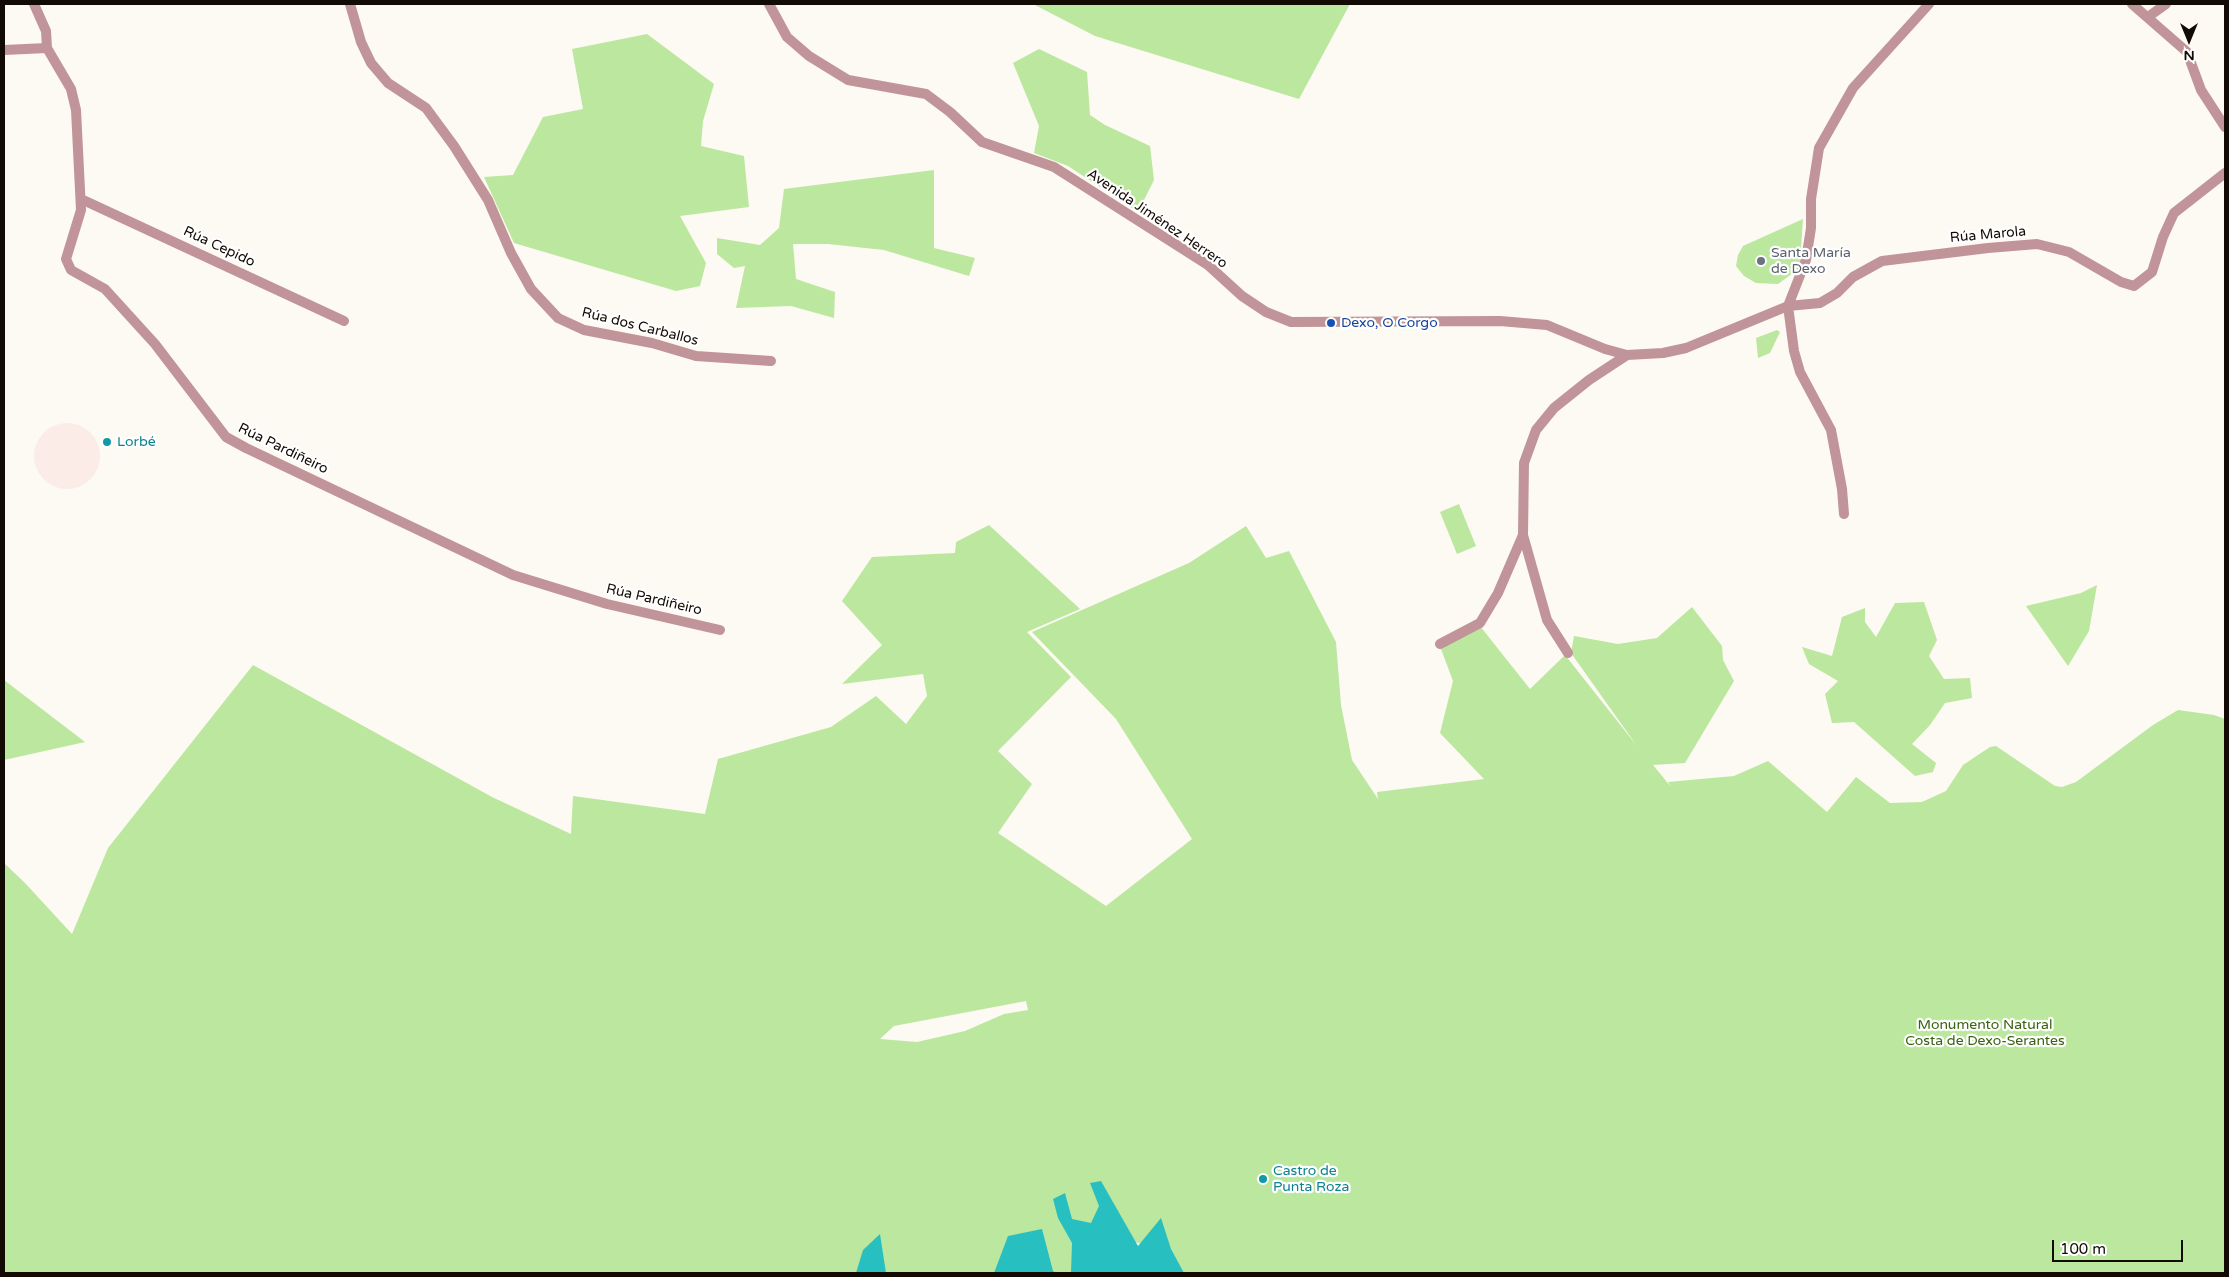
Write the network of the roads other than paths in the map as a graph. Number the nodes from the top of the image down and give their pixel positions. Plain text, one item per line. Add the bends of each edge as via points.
1 (34, 4) edge
2 (350, 4) edge
3 (769, 4) edge
4 (1929, 4) edge
5 (2132, 4) edge
6 (2166, 4) edge
7 (2148, 17) junction
8 (48, 48) junction
9 (4, 50) edge
10 (2225, 127) edge
11 (2225, 173) edge
12 (81, 199) junction
13 (1788, 306) junction
14 (344, 321) dead end
15 (1627, 355) junction
16 (770, 361) dead end
17 (1844, 514) dead end
18 (1523, 535) junction
19 (720, 630) dead end
20 (1440, 644) dead end
21 (1568, 653) dead end

1 - 8 street, Rúa Pardiñeiro via 46,31
2 - 16 street, Rúa dos Carballos via 371,64 388,83 426,108 454,146 488,200 531,289 558,318 584,330 652,343 696,356
3 - 15 street, Avenida Jiménez Herrero via 787,37 809,56 848,80 926,94 982,142 1054,167 1208,265 1242,296 1271,315 1291,322 1500,321 1547,325
4 - 13 street via 1853,88 1819,148 1806,260
5 - 7 street
6 - 7 street
7 - 10 street via 2187,52 2201,90
8 - 9 street
8 - 12 street, Rúa Pardiñeiro via 71,89 76,110
11 - 13 street, Rúa Marola via 2174,213 2152,272 2134,286 2069,252 2036,244 1882,261 1820,303
12 - 14 street, Rúa Cepido
12 - 19 street, Rúa Pardiñeiro via 81,210 66,259 72,270 105,290 155,344 226,436 512,576 607,604
13 - 15 street, Avenida Jiménez Herrero via 1686,348
13 - 17 street via 1800,372 1831,430
15 - 18 street via 1554,408 1536,430 1524,463
18 - 20 street via 1490,610 1480,623
18 - 21 street via 1547,620

